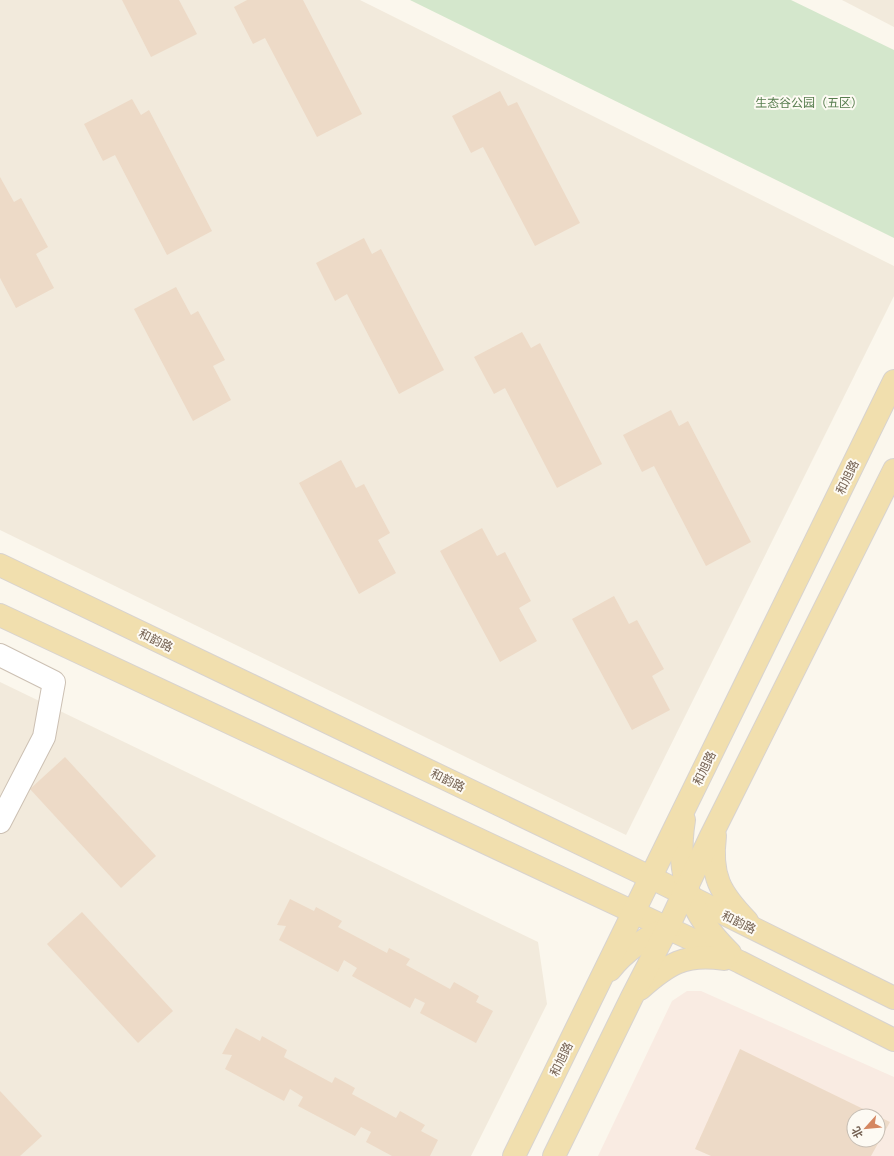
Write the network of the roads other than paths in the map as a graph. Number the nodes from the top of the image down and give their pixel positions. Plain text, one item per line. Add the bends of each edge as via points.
1 (894, 381) edge
2 (894, 470) edge
3 (0, 565) edge
4 (0, 615) edge
5 (0, 656) edge
6 (690, 795) junction
7 (0, 822) edge
8 (717, 823) junction
9 (650, 877) junction
10 (686, 894) junction
11 (633, 912) junction
12 (705, 925) junction
13 (667, 929) junction
14 (754, 929) junction
15 (740, 962) junction
16 (598, 985) junction
17 (632, 997) junction
18 (894, 998) edge
19 (894, 1040) edge
20 (514, 1156) edge
21 (554, 1156) edge

1 - 6 main road, 和旭路
2 - 8 main road
3 - 9 main road, 和韵路
4 - 11 main road
5 - 7 street via 54,682 44,737
6 - 9 main road, 和旭路
6 - 10 main road via 680,850
8 - 10 main road
8 - 14 main road via 714,847 715,876 722,891
9 - 10 main road, 和韵路
9 - 11 main road, 和旭路
10 - 12 main road
10 - 13 main road
10 - 14 main road, 和韵路
11 - 13 main road
11 - 16 main road, 和旭路
12 - 13 main road
12 - 14 main road
12 - 15 main road
13 - 15 main road
13 - 16 main road via 625,955
13 - 17 main road
14 - 18 main road, 和韵路
15 - 17 main road via 713,958 685,959 670,964
15 - 19 main road
16 - 20 main road, 和旭路
17 - 21 main road

